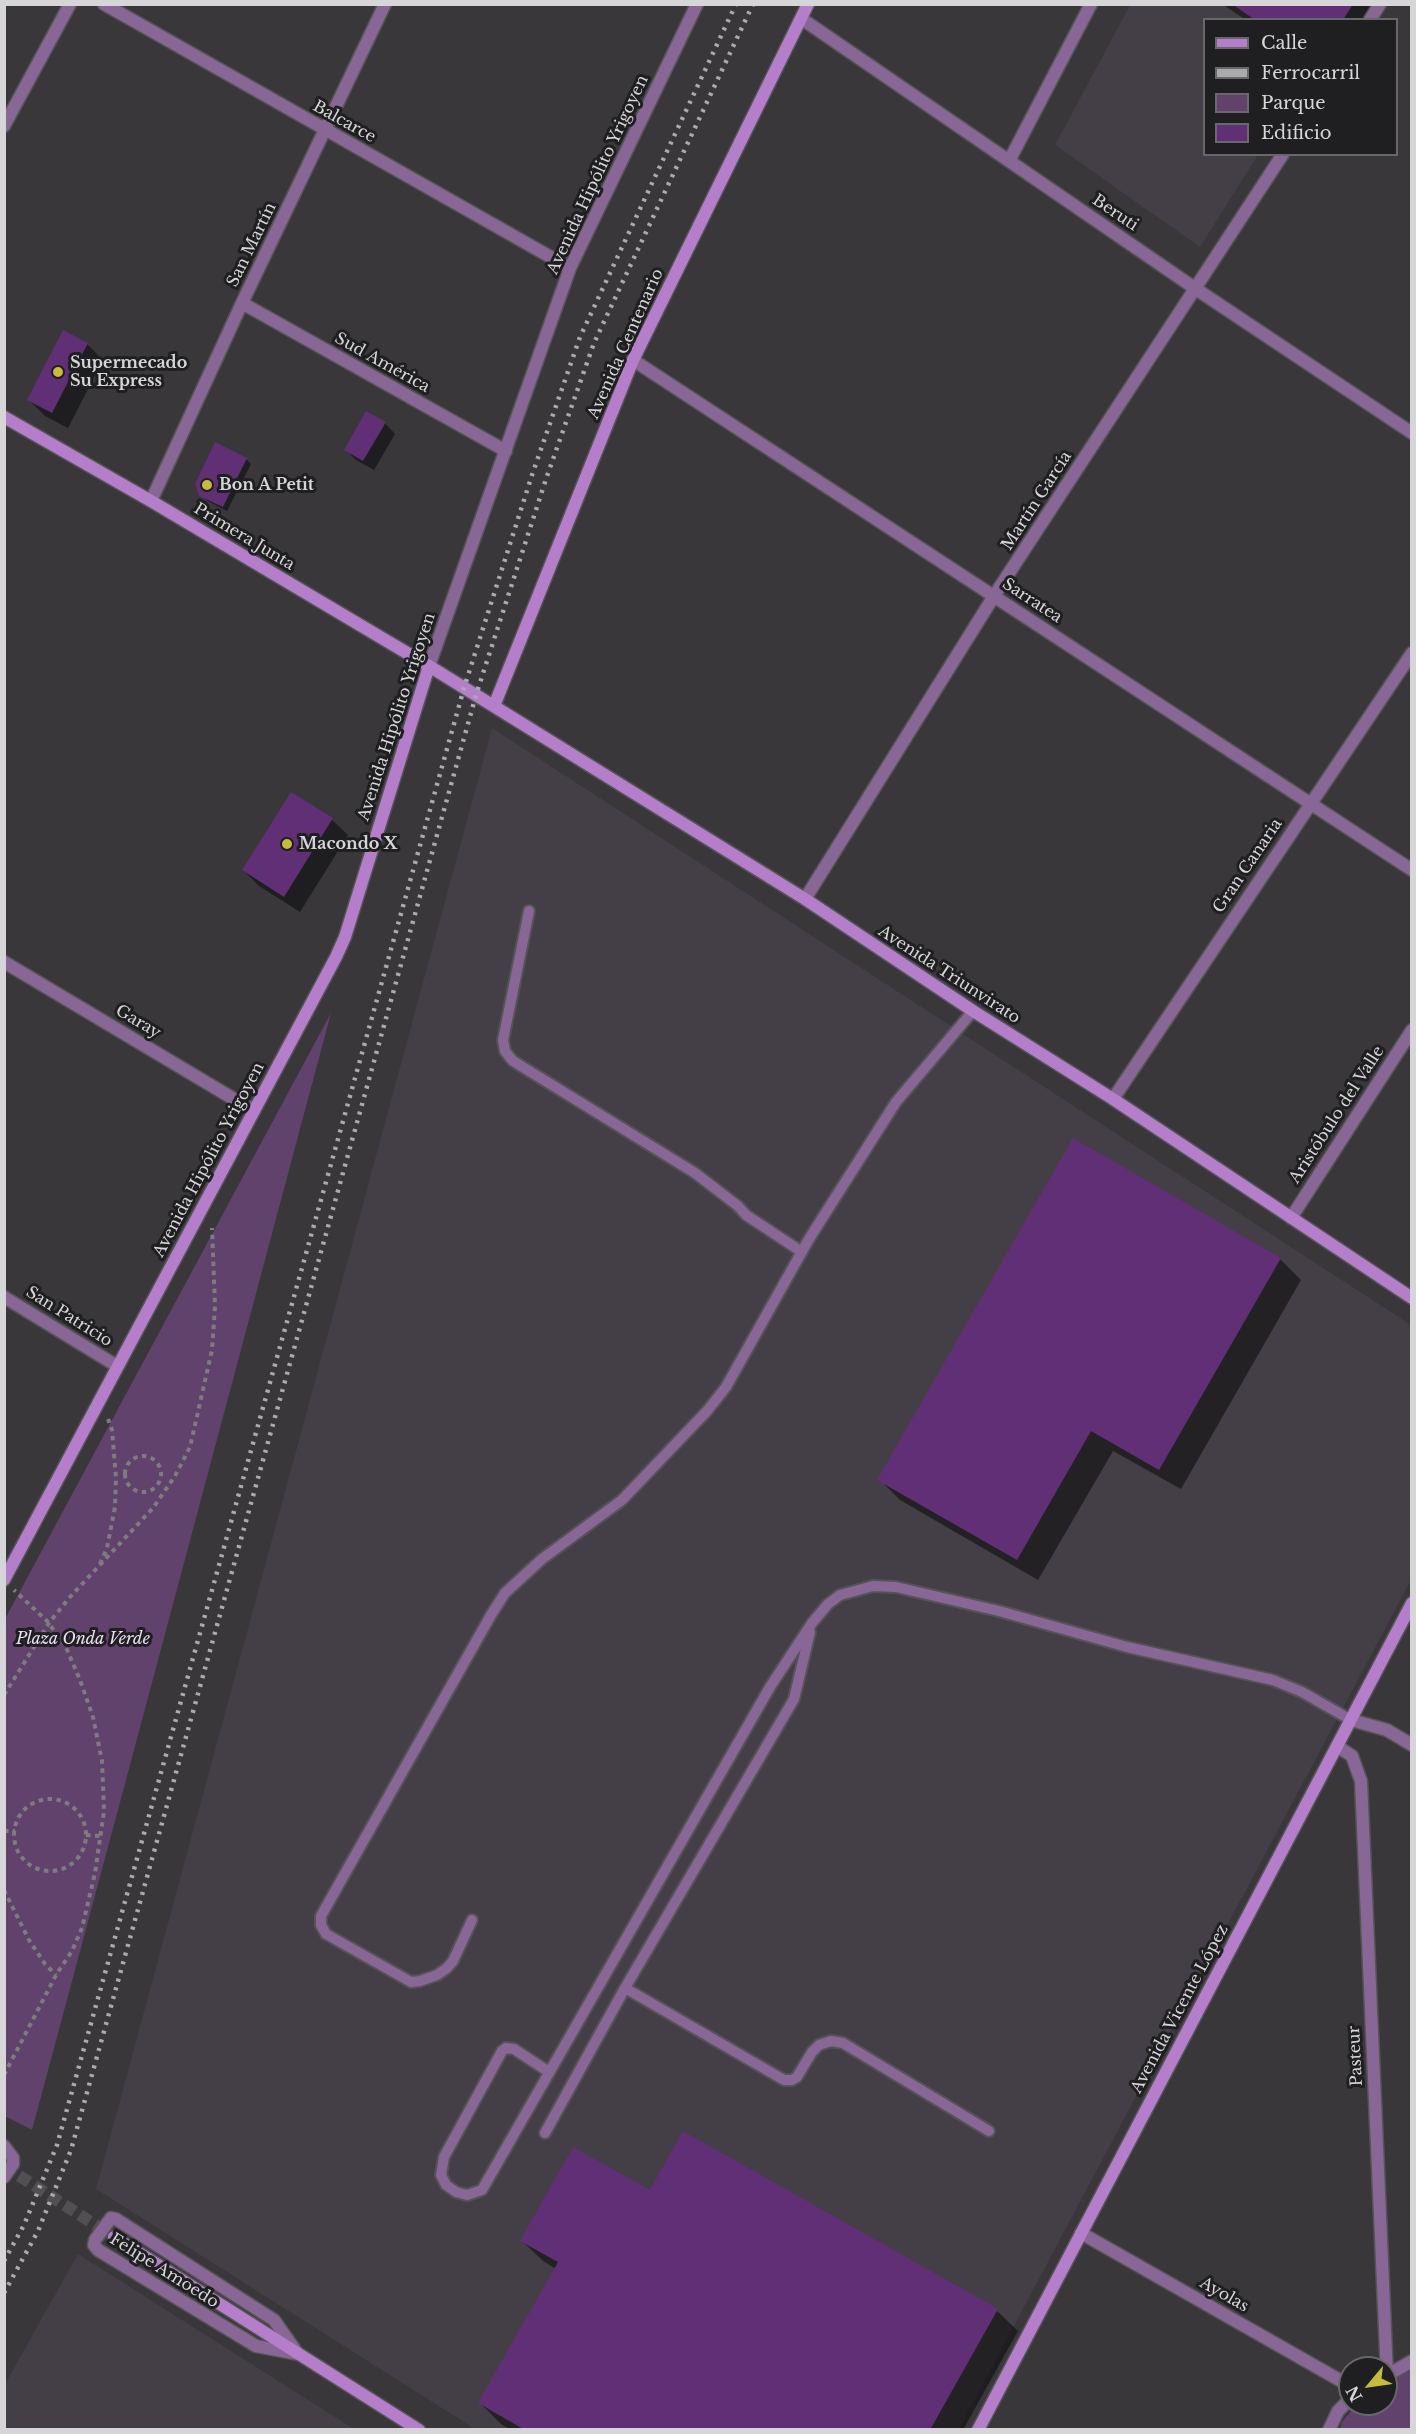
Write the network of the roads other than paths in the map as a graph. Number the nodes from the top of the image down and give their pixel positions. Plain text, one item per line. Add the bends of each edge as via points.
1 (70, 4) edge
2 (104, 4) edge
3 (385, 4) edge
4 (697, 4) edge
5 (808, 4) edge
6 (1091, 4) edge
7 (1380, 4) edge
8 (1371, 18) edge
9 (801, 19) junction
10 (4, 126) edge
11 (325, 130) junction
12 (1282, 156) edge
13 (1009, 161) junction
14 (570, 268) junction
15 (1196, 289) junction
16 (242, 303) junction
17 (633, 360) junction
18 (4, 417) edge
19 (1412, 433) edge
20 (506, 451) junction
21 (151, 501) junction
22 (994, 596) junction
23 (1412, 653) edge
24 (429, 666) junction
25 (464, 688) joint
26 (494, 706) junction
27 (1310, 803) junction
28 (1412, 870) edge
29 (805, 899) junction
30 (529, 911) dead end
31 (4, 962) edge
32 (973, 1011) junction
33 (1412, 1030) edge
34 (1113, 1099) junction
35 (254, 1111) junction
36 (1291, 1218) junction
37 (802, 1252) junction
38 (4, 1297) edge
39 (1412, 1298) edge
40 (117, 1366) junction
41 (9, 1559) edge
42 (8, 1584) edge
43 (1412, 1603) edge
44 (812, 1623) junction
45 (1351, 1720) junction
46 (1412, 1745) edge
47 (1337, 1746) junction
48 (472, 1920) dead end
49 (626, 1988) junction
50 (549, 2072) junction
51 (989, 2131) dead end
52 (545, 2133) dead end
53 (4, 2146) edge
54 (4, 2177) edge
55 (1081, 2233) junction
56 (114, 2236) tunnel mouth
57 (298, 2354) junction
58 (1385, 2356) edge
59 (1338, 2379) edge
60 (1338, 2411) edge
61 (419, 2430) edge
62 (978, 2430) edge
63 (1329, 2430) edge

1 - 10 street
2 - 11 street, Balcarce
3 - 11 street, San Martín
4 - 14 street, Avenida Hipólito Yrigoyen
5 - 9 main road, Avenida Centenario
6 - 13 street
7 - 8 street
9 - 13 street, Beruti
9 - 17 main road, Avenida Centenario
11 - 14 street, Balcarce
11 - 16 street, San Martín
12 - 15 street, Martín García
13 - 15 street, Beruti
14 - 20 street, Avenida Hipólito Yrigoyen
15 - 19 street, Beruti
15 - 22 street, Martín García
16 - 20 street, Sud América
16 - 21 street, San Martín
17 - 22 street, Sarratea
17 - 26 main road, Avenida Centenario
18 - 21 main road, Primera Junta
20 - 24 street, Avenida Hipólito Yrigoyen
21 - 24 main road, Primera Junta
22 - 27 street, Sarratea
22 - 29 street, Martín García
23 - 27 street, Gran Canaria
24 - 25 main road, Primera Junta
24 - 35 main road, Avenida Hipólito Yrigoyen via 345,937
25 - 26 main road, Avenida Triunvirato
26 - 29 main road, Avenida Triunvirato
27 - 28 street, Sarratea
27 - 34 street, Gran Canaria
29 - 32 main road, Avenida Triunvirato
30 - 37 lane via 503,1040 508,1055 694,1173 746,1215
31 - 35 street, Garay
32 - 34 main road, Avenida Triunvirato
32 - 37 lane via 896,1102
33 - 36 street, Aristóbulo del Valle
34 - 36 main road, Avenida Triunvirato
35 - 40 main road, Avenida Hipólito Yrigoyen
36 - 39 main road, Avenida Triunvirato
37 - 48 lane via 726,1387 691,1430 622,1500 542,1559 505,1593 321,1916 321,1925 326,1934 411,1982 420,1982 437,1975 453,1961
38 - 40 street, San Patricio
40 - 41 main road, Avenida Hipólito Yrigoyen
41 - 42 main road, Avenida Hipólito Yrigoyen
43 - 45 main road, Avenida Vicente López
44 - 45 lane via 840,1595 873,1586 896,1587 1273,1680
44 - 49 lane via 794,1699
44 - 50 lane via 770,1687
45 - 46 street via 1388,1730
45 - 47 main road, Avenida Vicente López
47 - 55 main road, Avenida Vicente López
47 - 58 street, Pasteur via 1352,1756 1361,1782
49 - 51 lane via 784,2080 798,2077 819,2045 843,2043
49 - 52 lane
50 - 50 lane via 514,2049 502,2051 444,2157 441,2175 446,2185 467,2195 482,2190
53 - 54 street via 13,2164
55 - 59 street, Ayolas
55 - 62 main road, Avenida Vicente López
56 - 57 main road, Felipe Amoedo
57 - 57 street, Felipe Amoedo via 274,2320 116,2219 107,2221 94,2245 98,2250 256,2346
57 - 61 main road, Felipe Amoedo
60 - 63 street

